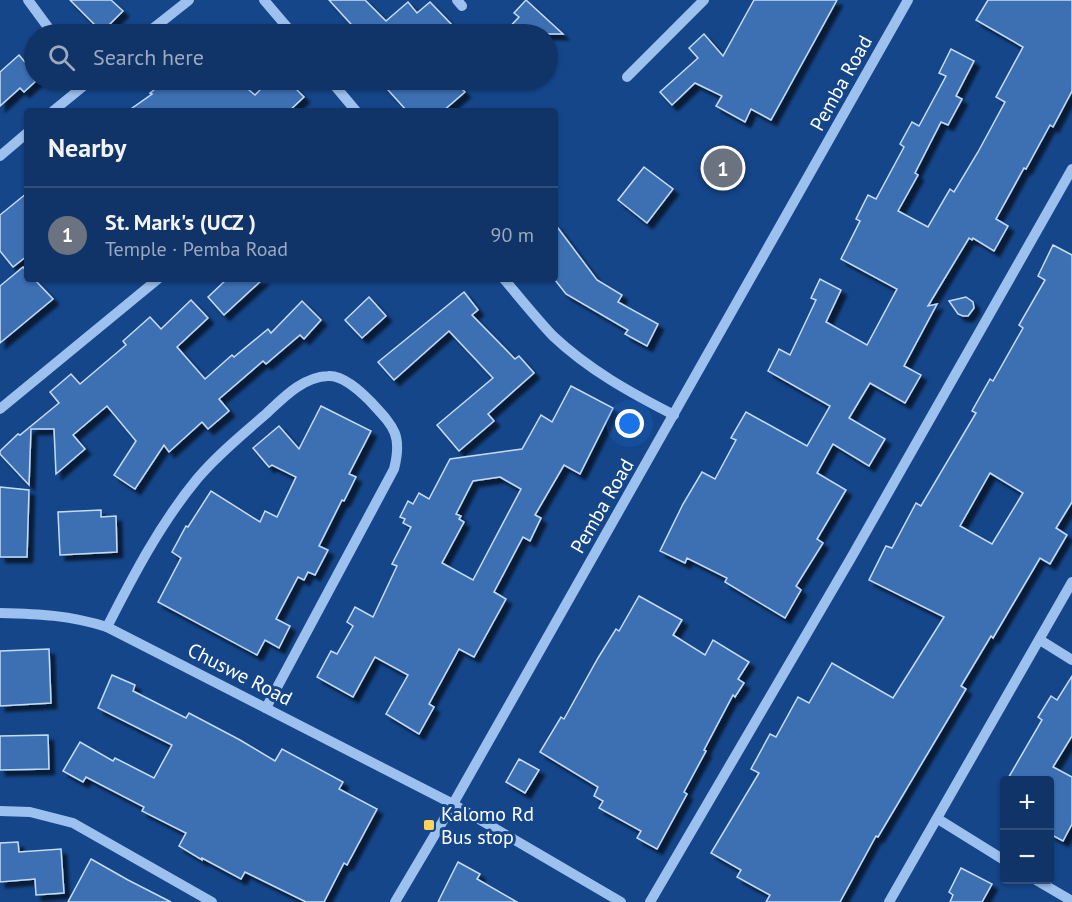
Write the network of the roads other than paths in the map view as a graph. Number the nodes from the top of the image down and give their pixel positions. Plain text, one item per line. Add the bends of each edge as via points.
1 (28, 0) edge
2 (189, 0) edge
3 (264, 0) edge
4 (704, 0) edge
5 (908, 0) edge
6 (46, 24) edge
7 (159, 24) edge
8 (284, 24) edge
9 (627, 76) dead end
10 (77, 90) edge
11 (338, 90) edge
12 (56, 108) edge
13 (353, 108) edge
14 (24, 136) edge
15 (0, 156) edge
16 (1070, 176) edge
17 (154, 282) edge
18 (507, 282) edge
19 (0, 409) edge
20 (674, 416) junction
21 (1072, 582) edge
22 (0, 613) edge
23 (107, 627) junction
24 (1040, 640) junction
25 (1072, 660) edge
26 (266, 708) junction
27 (453, 804) junction
28 (0, 811) edge
29 (938, 819) junction
30 (1000, 857) edge
31 (1044, 884) edge
32 (1072, 901) edge
33 (212, 902) edge
34 (395, 902) edge
35 (621, 902) edge
36 (650, 902) edge
37 (889, 902) edge

1 - 6 street
2 - 7 street
3 - 8 street
4 - 9 street
5 - 20 street, Pemba Road
10 - 12 street
11 - 13 street
14 - 15 street
16 - 36 street
17 - 19 street
18 - 20 street via 553,335 585,363 627,392
20 - 27 street, Pemba Road
21 - 24 street
22 - 23 street, Chuswe Road via 58,615
23 - 26 street, Chuswe Road
23 - 26 street via 147,551 198,477 309,379 330,375 348,383 389,423 399,450 394,469
24 - 25 street
24 - 29 street
26 - 27 street, Chuswe Road
27 - 34 street, Pemba Road
27 - 35 street, Chuswe Road
28 - 33 street via 30,812 73,823
29 - 30 street
29 - 37 street
31 - 32 street

